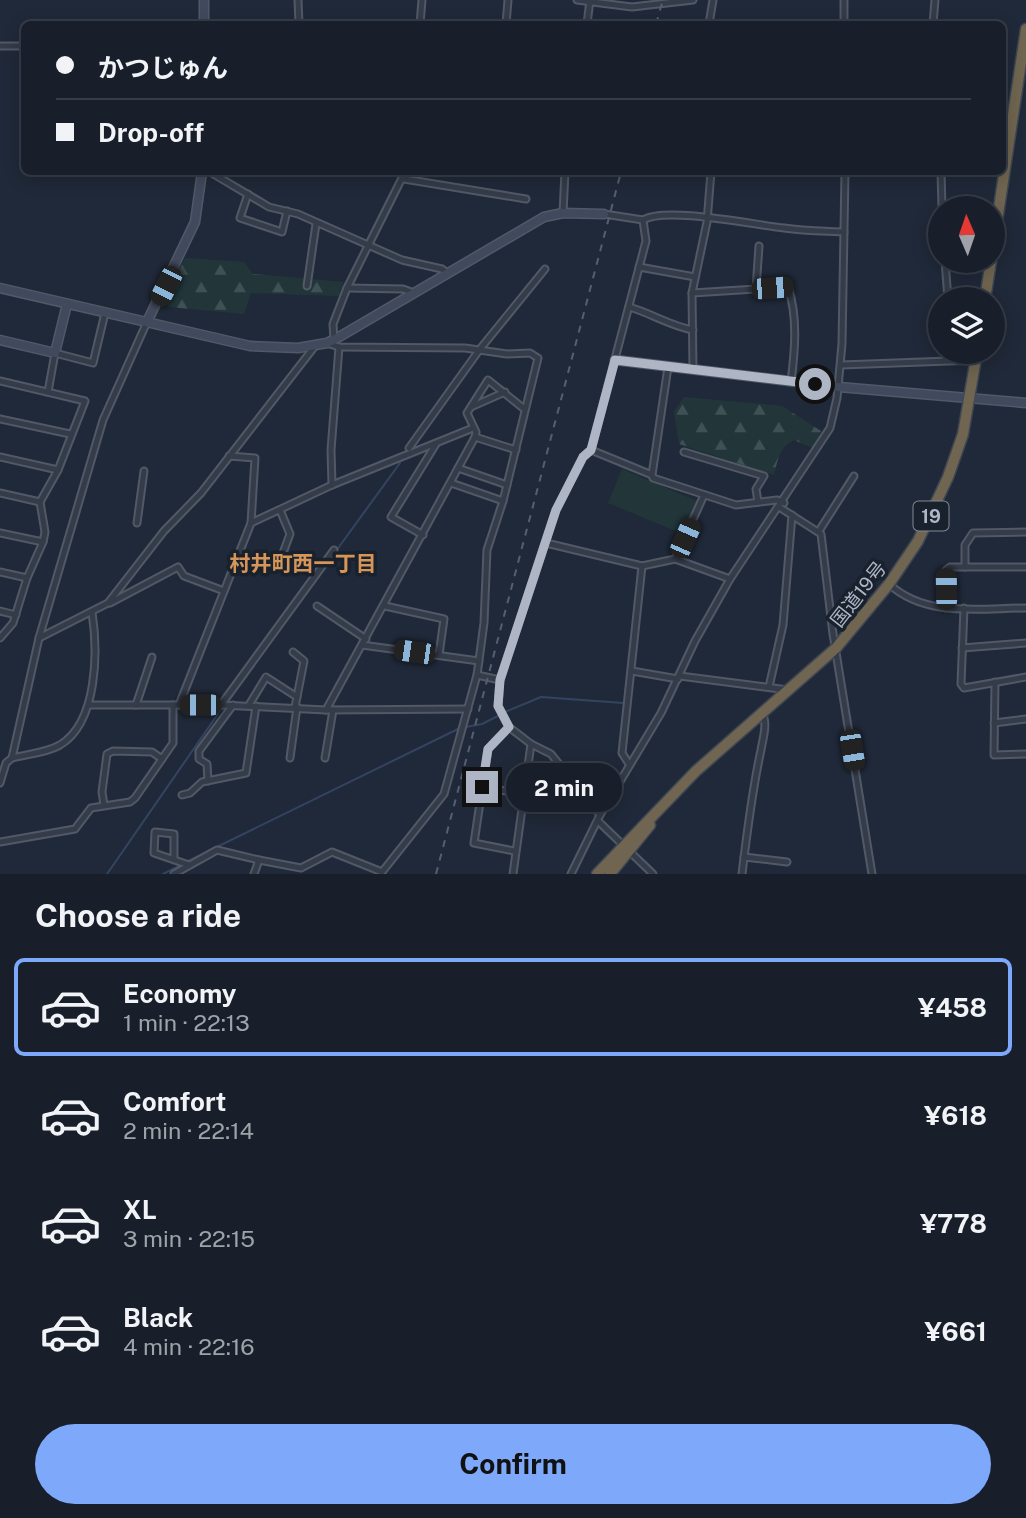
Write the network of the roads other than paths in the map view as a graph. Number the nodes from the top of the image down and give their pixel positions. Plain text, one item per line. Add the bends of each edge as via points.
1 (204, 0) edge
2 (298, 0) edge
3 (422, 0) edge
4 (508, 0) edge
5 (577, 0) edge
6 (693, 0) edge
7 (713, 0) edge
8 (844, 0) edge
9 (935, 0) edge
10 (590, 1) edge
11 (204, 21) edge
12 (299, 21) edge
13 (420, 21) edge
14 (506, 21) edge
15 (587, 21) edge
16 (710, 21) edge
17 (844, 21) edge
18 (933, 21) edge
19 (1026, 29) edge
20 (0, 46) edge
21 (21, 46) edge
22 (1023, 75) edge
23 (1006, 173) edge
24 (202, 175) edge
25 (215, 175) edge
26 (405, 175) edge
27 (565, 175) edge
28 (711, 175) edge
29 (845, 175) edge
30 (941, 175) edge
31 (1006, 175) edge
32 (404, 179) junction
33 (248, 194) junction
34 (942, 196) edge
35 (1002, 196) edge
36 (526, 199) dead end
37 (287, 211) junction
38 (563, 213) junction
39 (604, 214) joint
40 (708, 218) junction
41 (643, 220) junction
42 (316, 224) junction
43 (844, 232) junction
44 (367, 245) junction
45 (759, 246) dead end
46 (639, 267) junction
47 (545, 269) dead end
48 (446, 273) junction
49 (695, 277) junction
50 (307, 286) dead end
51 (0, 288) edge
52 (347, 288) junction
53 (755, 289) junction
54 (692, 292) junction
55 (414, 293) junction
56 (67, 304) junction
57 (629, 307) junction
58 (105, 313) junction
59 (147, 322) junction
60 (693, 330) junction
61 (0, 340) edge
62 (333, 343) junction
63 (315, 346) junction
64 (480, 349) junction
65 (55, 353) junction
66 (615, 360) junction
67 (928, 363) edge
68 (976, 364) edge
69 (841, 365) junction
70 (668, 367) junction
71 (693, 370) junction
72 (0, 381) edge
73 (791, 382) junction
74 (839, 387) junction
75 (48, 392) junction
76 (505, 392) junction
77 (971, 399) junction
78 (1026, 403) edge
79 (469, 408) junction
80 (523, 408) junction
81 (0, 419) edge
82 (473, 428) junction
83 (70, 434) junction
84 (475, 438) junction
85 (436, 444) junction
86 (409, 448) dead end
87 (516, 450) junction
88 (591, 450) junction
89 (684, 452) dead end
90 (229, 456) junction
91 (0, 457) edge
92 (458, 467) junction
93 (58, 470) junction
94 (144, 471) dead end
95 (652, 475) junction
96 (854, 475) dead end
97 (451, 482) junction
98 (332, 485) junction
99 (507, 485) junction
100 (0, 493) edge
101 (704, 495) junction
102 (503, 501) junction
103 (40, 502) junction
104 (758, 502) junction
105 (781, 505) junction
106 (279, 510) junction
107 (792, 515) junction
108 (137, 523) dead end
109 (251, 523) junction
110 (819, 531) junction
111 (1026, 532) edge
112 (0, 533) edge
113 (423, 535) junction
114 (43, 542) junction
115 (546, 543) junction
116 (334, 550) dead end
117 (675, 559) junction
118 (280, 561) dead end
119 (642, 566) junction
120 (965, 567) junction
121 (1026, 567) edge
122 (0, 572) edge
123 (27, 578) junction
124 (730, 579) junction
125 (889, 584) junction
126 (224, 591) junction
127 (108, 603) junction
128 (317, 606) dead end
129 (385, 606) junction
130 (946, 608) junction
131 (964, 608) junction
132 (1026, 608) edge
133 (0, 611) edge
134 (92, 612) junction
135 (16, 615) junction
136 (0, 638) edge
137 (39, 638) junction
138 (364, 642) junction
139 (1026, 643) edge
140 (836, 648) junction
141 (962, 648) junction
142 (293, 652) dead end
143 (439, 656) junction
144 (152, 657) dead end
145 (479, 661) junction
146 (632, 671) junction
147 (478, 675) junction
148 (1026, 677) edge
149 (679, 678) junction
150 (500, 680) junction
151 (995, 682) junction
152 (769, 687) junction
153 (788, 690) junction
154 (298, 696) junction
155 (90, 705) junction
156 (136, 705) junction
157 (176, 705) junction
158 (221, 705) junction
159 (233, 705) junction
160 (253, 706) junction
161 (296, 707) junction
162 (468, 709) junction
163 (329, 710) junction
164 (762, 713) junction
165 (1026, 719) edge
166 (994, 723) junction
167 (509, 727) junction
168 (531, 744) junction
169 (1026, 754) edge
170 (12, 758) junction
171 (290, 758) dead end
172 (325, 758) dead end
173 (162, 759) junction
174 (629, 764) junction
175 (208, 781) junction
176 (0, 783) edge
177 (482, 787) junction
178 (523, 794) junction
179 (181, 795) dead end
180 (104, 805) junction
181 (599, 818) junction
182 (0, 842) edge
183 (624, 849) junction
184 (514, 850) junction
185 (744, 857) junction
186 (173, 860) junction
187 (259, 860) junction
188 (787, 862) dead end
189 (189, 865) junction
190 (174, 874) edge
191 (254, 874) edge
192 (513, 874) edge
193 (571, 874) edge
194 (597, 874) edge
195 (610, 874) edge
196 (653, 874) edge
197 (742, 874) edge
198 (872, 874) edge

1 - 11 street
2 - 12 street
3 - 13 street
4 - 14 street
5 - 10 street
6 - 10 street via 632,7
7 - 16 street
8 - 17 street
9 - 18 street
10 - 15 street
19 - 22 highway
20 - 21 street
22 - 23 highway
24 - 59 street via 195,222
25 - 33 street
26 - 32 street
27 - 38 street
28 - 40 street
29 - 43 street
30 - 34 street
31 - 35 highway
32 - 36 street
32 - 44 street
33 - 37 street
33 - 37 street via 240,218 282,232
37 - 42 street
38 - 39 street
38 - 48 street via 534,222
39 - 41 street
40 - 41 street
40 - 43 street
40 - 49 street
41 - 46 street via 646,241
42 - 44 street
42 - 50 street
43 - 69 street
44 - 48 street
44 - 52 street
45 - 53 street
46 - 49 street
46 - 57 street
47 - 64 street
48 - 55 street
49 - 54 street
51 - 56 street
52 - 55 street
52 - 62 street via 333,324
53 - 54 street
53 - 73 street via 788,287 795,352
54 - 60 street
55 - 62 street
56 - 58 street
56 - 65 street
57 - 60 street
57 - 66 street
58 - 59 street
58 - 65 street via 93,363
59 - 63 street via 250,346
59 - 137 street via 103,420
60 - 71 street
61 - 65 street
62 - 63 street
62 - 64 street
62 - 98 street
63 - 90 street
64 - 80 street via 530,353 538,358
64 - 86 street
65 - 75 street
66 - 70 street
66 - 88 street
67 - 69 street
68 - 77 highway, 国道19号 / 19
69 - 74 street
70 - 71 street
70 - 95 street
71 - 73 street
72 - 75 street
73 - 74 street
74 - 77 street
74 - 105 street via 830,428
75 - 83 street via 85,401
76 - 79 street
76 - 79 street via 488,380
76 - 80 street
77 - 78 street
77 - 125 highway, 国道19号 / 19 via 948,477 918,541
79 - 82 street
80 - 87 street
81 - 83 street
82 - 84 street
82 - 85 street
83 - 93 street
84 - 87 street
84 - 92 street
85 - 98 street
85 - 113 street via 391,517
87 - 99 street
88 - 95 street
88 - 115 street via 566,486
89 - 104 street via 764,476 756,489
90 - 109 street via 255,458
90 - 127 street
91 - 93 street
92 - 97 street
92 - 99 street
93 - 103 street
94 - 108 street
95 - 101 street
96 - 110 street
97 - 102 street
97 - 113 street
98 - 106 street
99 - 102 street
100 - 103 street
101 - 104 street via 736,505
101 - 117 street
102 - 145 street via 487,550
103 - 114 street via 46,532
104 - 105 street via 777,500
105 - 107 street
105 - 124 street
106 - 109 street
106 - 118 street via 290,534
107 - 110 street
107 - 152 street via 783,625
109 - 126 street
110 - 140 street
111 - 120 street via 973,533 965,545
112 - 114 street
113 - 129 street
114 - 123 street
115 - 119 street
115 - 150 street
116 - 158 street
117 - 119 street
117 - 124 street
119 - 146 street
120 - 121 street
120 - 130 street via 946,570
122 - 123 street
123 - 135 street
124 - 149 street
125 - 130 street via 916,601
125 - 140 highway, 国道19号 / 19
126 - 127 street via 184,576 178,567
126 - 157 street
127 - 134 street
128 - 138 street
129 - 138 street
129 - 143 street via 444,619
130 - 131 street
131 - 132 street
131 - 141 street
133 - 135 street
134 - 137 street
134 - 155 street
135 - 136 street
137 - 170 street
138 - 143 street
138 - 163 street
139 - 141 street
140 - 153 highway, 国道19号 / 19
140 - 198 street
141 - 151 street via 964,688
142 - 154 street via 304,661
143 - 145 street
144 - 156 street
145 - 147 street
146 - 149 street
146 - 174 street via 622,753
147 - 150 street
147 - 162 street
148 - 151 street
149 - 152 street
149 - 174 street
150 - 167 street via 498,706
151 - 166 street
152 - 153 street
153 - 164 highway, 国道19号 / 19
154 - 160 street via 267,677
154 - 161 street
155 - 156 street
155 - 170 street via 62,744
156 - 157 street
157 - 158 street
157 - 173 street via 173,743
158 - 159 street
159 - 160 street
159 - 175 street via 199,751 199,760 207,764
160 - 161 street
160 - 175 street via 246,773
161 - 163 street
161 - 171 street
162 - 163 street
162 - 187 street via 444,794 388,868 382,872 338,852 326,853 301,868
163 - 172 street
164 - 183 highway, 国道19号 / 19 via 670,796
164 - 185 street via 764,735
165 - 166 street
166 - 169 street via 995,755
167 - 168 street
167 - 177 street via 488,749
168 - 178 street
168 - 181 street via 551,754
170 - 176 street
173 - 180 street via 135,799
173 - 180 street via 152,752 107,754
174 - 181 street
175 - 179 street
177 - 178 street
177 - 184 street via 474,843
178 - 184 street
180 - 182 street via 91,808 75,830
181 - 183 street
181 - 193 street
183 - 194 highway, 国道19号 / 19
183 - 195 highway, 国道19号 / 19
183 - 196 street
184 - 192 street
185 - 188 street
185 - 197 street
186 - 186 street via 154,853 155,832 174,834
186 - 189 street
187 - 189 street via 218,850
187 - 191 street
189 - 190 street

